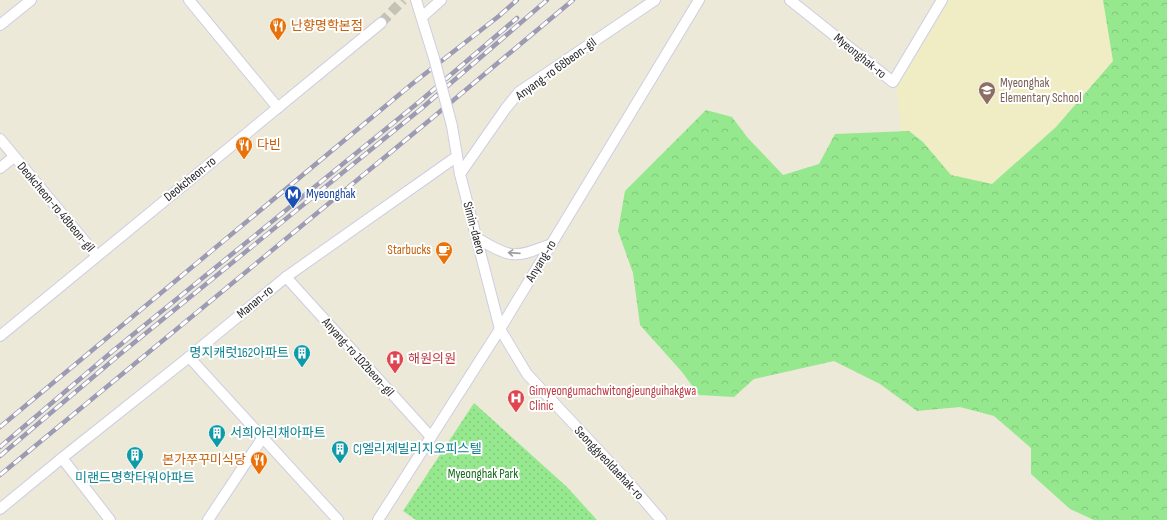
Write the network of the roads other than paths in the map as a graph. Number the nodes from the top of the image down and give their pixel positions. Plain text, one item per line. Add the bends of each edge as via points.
1 (31, 0) edge
2 (189, 0) edge
3 (416, 0) edge
4 (441, 0) edge
5 (655, 0) edge
6 (699, 0) edge
7 (790, 0) edge
8 (942, 0) edge
9 (422, 17) junction
10 (381, 23) tunnel mouth
11 (0, 25) edge
12 (278, 108) junction
13 (0, 139) edge
14 (14, 157) junction
15 (456, 157) junction
16 (0, 168) edge
17 (460, 174) junction
18 (477, 238) junction
19 (552, 244) junction
20 (97, 256) junction
21 (286, 276) junction
22 (500, 329) junction
23 (0, 336) edge
24 (189, 358) junction
25 (263, 437) junction
26 (431, 437) junction
27 (62, 458) junction
28 (0, 509) edge
29 (110, 520) edge
30 (208, 520) edge
31 (338, 520) edge
32 (378, 520) edge
33 (661, 520) edge

1 - 11 street
2 - 12 street
3 - 9 street
4 - 9 street
5 - 17 street, Anyang-ro 68beon-gil via 519,92
6 - 19 street, Anyang-ro
7 - 8 street, Myeonghak-ro via 893,82
9 - 15 street, Simin-daero, bridge via 452,126
10 - 12 street, Deokcheon-ro
12 - 20 street, Deokcheon-ro
13 - 14 street, Deokcheon-ro 48beon-gil
14 - 16 street
14 - 20 street, Deokcheon-ro 48beon-gil
15 - 17 street, Simin-daero
15 - 21 street, Manan-ro
17 - 18 street, Simin-daero
19 -> 18 street via 521,254 511,254
18 - 22 street, Simin-daero
19 - 22 street, Anyang-ro
20 - 23 street, Deokcheon-ro
21 - 24 street, Manan-ro
21 - 26 street, Anyang-ro 102beon-gil
22 - 26 street, Anyang-ro
22 - 33 street, Seonggyeoldaehak-ro via 527,374
24 - 25 street
24 - 27 street, Manan-ro
25 - 30 street
25 - 31 street
26 - 32 street, Anyang-ro
27 - 28 street, Manan-ro
27 - 29 street

